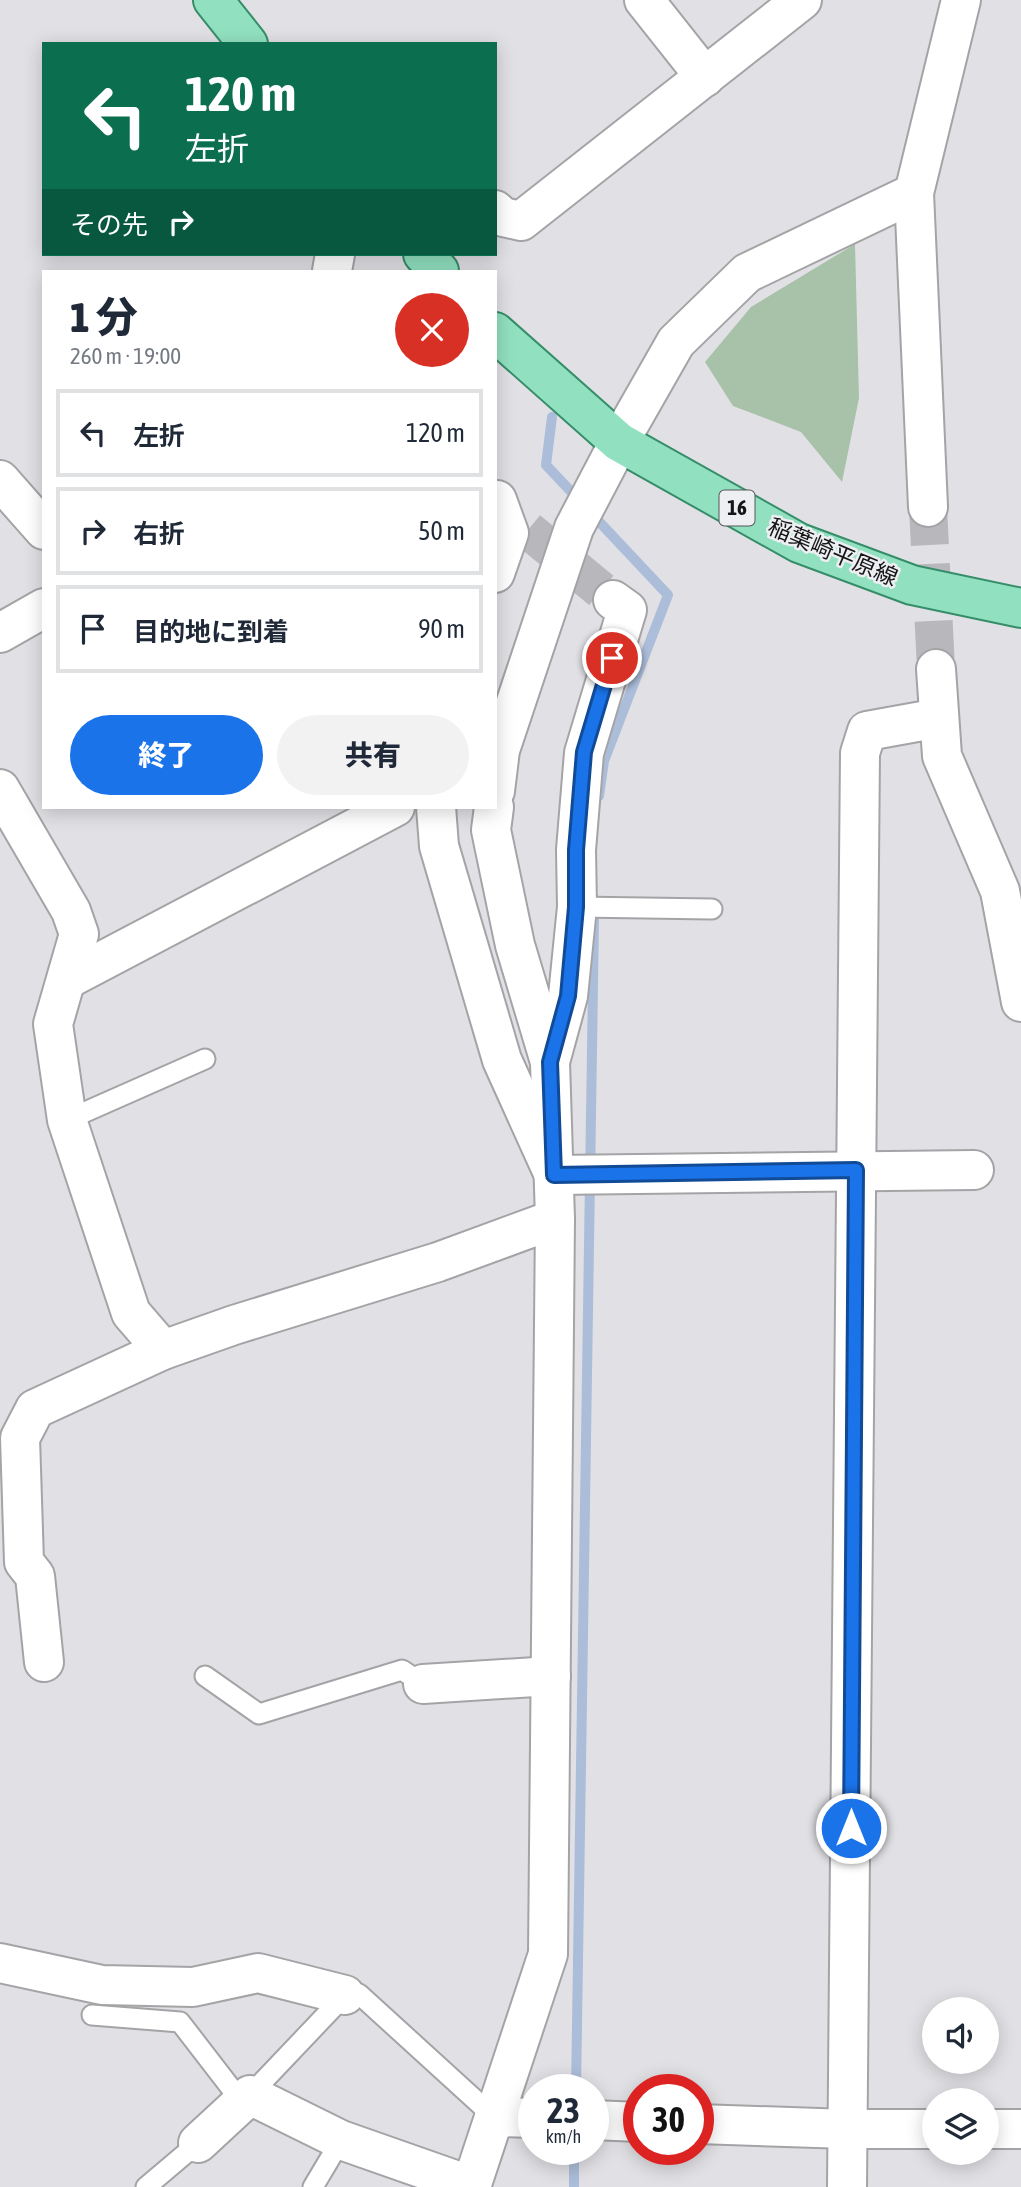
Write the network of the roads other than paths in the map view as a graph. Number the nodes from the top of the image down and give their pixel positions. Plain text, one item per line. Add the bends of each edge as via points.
1 (213, 0) edge
2 (644, 0) edge
3 (802, 0) edge
4 (961, 0) edge
5 (246, 42) edge
6 (705, 77) junction
7 (914, 193) junction
8 (497, 212) edge
9 (425, 256) edge
10 (438, 270) edge
11 (497, 334) edge
12 (619, 442) junction
13 (0, 480) edge
14 (497, 500) edge
15 (497, 502) edge
16 (928, 507) tunnel mouth
17 (42, 528) edge
18 (528, 530) tunnel mouth
19 (497, 567) edge
20 (613, 600) tunnel mouth
21 (1020, 608) edge
22 (42, 609) edge
23 (0, 633) edge
24 (936, 669) tunnel mouth
25 (939, 718) junction
26 (497, 775) edge
27 (0, 789) edge
28 (390, 809) edge
29 (407, 809) edge
30 (436, 809) edge
31 (494, 809) edge
32 (439, 846) junction
33 (576, 907) junction
34 (712, 909) dead end
35 (68, 979) junction
36 (1021, 1002) edge
37 (205, 1059) dead end
38 (550, 1062) junction
39 (67, 1121) junction
40 (856, 1170) junction
41 (974, 1170) dead end
42 (554, 1175) junction
43 (555, 1219) junction
44 (163, 1350) junction
45 (12, 1565) edge
46 (44, 1662) dead end
47 (205, 1676) dead end
48 (551, 1676) junction
49 (423, 1684) joint
50 (1, 1967) edge
51 (345, 1995) junction
52 (92, 2015) dead end
53 (250, 2095) junction
54 (494, 2117) junction
55 (518, 2118) edge
56 (714, 2125) edge
57 (848, 2129) junction
58 (922, 2129) edge
59 (999, 2129) edge
60 (1021, 2129) edge
61 (341, 2140) junction
62 (198, 2143) joint
63 (471, 2186) edge
64 (146, 2187) edge
65 (313, 2187) edge
66 (847, 2187) edge

1 - 5 main road
2 - 6 street
3 - 6 street
4 - 7 street
6 - 8 street via 521,221
7 - 12 street via 747,273 676,342
7 - 16 street
9 - 10 main road
11 - 12 main road, 稲葉崎平原線 / 16
12 - 21 main road, 稲葉崎平原線 / 16 via 799,543 912,585
12 - 26 street via 573,528 500,750
13 - 17 street
14 - 18 street
15 - 19 street via 509,533
20 - 33 street via 627,610 584,752
22 - 23 street
24 - 25 street
25 - 36 street via 942,756 1000,891
25 - 40 street via 867,731 860,753
27 - 35 street via 71,911 79,934
28 - 35 street
29 - 32 street
30 - 32 street
31 - 38 street via 491,830 515,945
32 - 42 street via 502,1060
33 - 34 lane
33 - 38 street via 568,996
35 - 39 street via 53,1024
37 - 39 lane
38 - 42 street
39 - 44 street via 131,1313
40 - 41 street
40 - 42 street
40 - 57 street
42 - 43 street
43 - 44 street via 438,1262
43 - 48 street
44 - 45 street via 35,1409 20,1438
45 - 46 street via 35,1576
47 - 49 lane via 259,1714 402,1670
48 - 49 street
48 - 54 street via 548,1954
50 - 51 street via 102,1985 193,1987 258,1973
51 - 53 lane
51 - 54 lane via 359,1994
52 - 53 lane via 180,2022 234,2092
53 - 61 street
53 - 62 street
54 - 55 street
54 - 63 street
56 - 57 street
57 - 58 street
57 - 66 street
59 - 60 street
61 - 63 street
61 - 65 lane
62 - 64 lane

